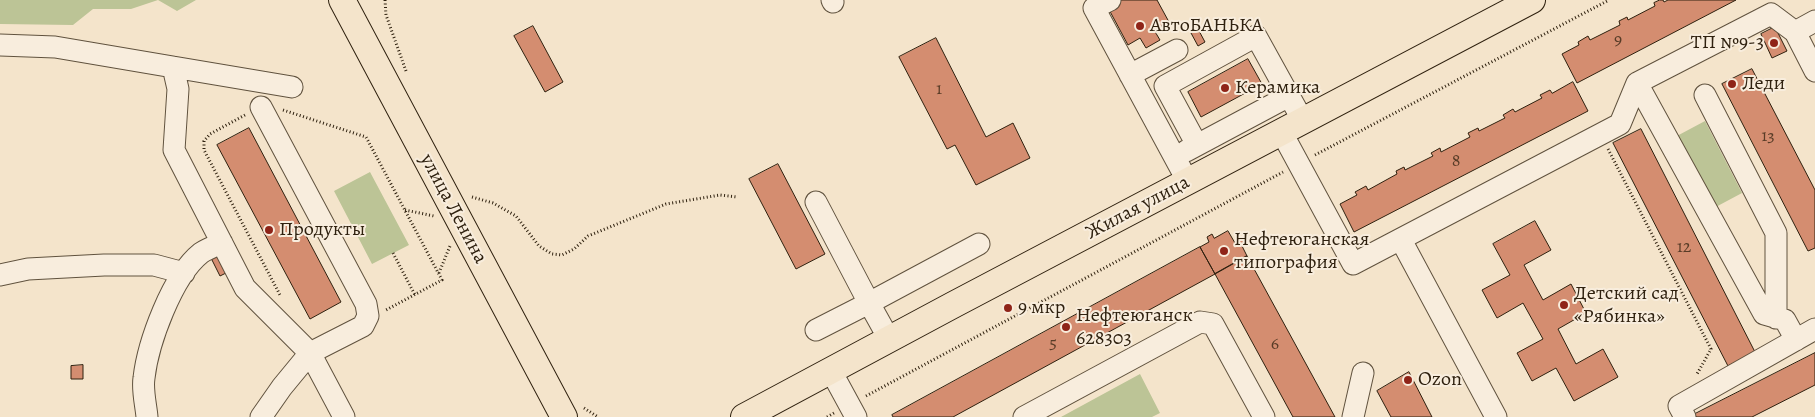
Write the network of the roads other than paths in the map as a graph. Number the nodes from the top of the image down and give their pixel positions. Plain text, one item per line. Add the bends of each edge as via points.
1 (342, 0) edge
2 (1110, 0) edge
3 (1532, 0) edge
4 (1815, 21) edge
5 (1795, 32) junction
6 (0, 46) edge
7 (1177, 50) dead end
8 (174, 67) junction
9 (1815, 71) edge
10 (1130, 75) junction
11 (1637, 84) junction
12 (292, 87) dead end
13 (1704, 95) dead end
14 (1289, 96) junction
15 (261, 107) road end
16 (1292, 127) junction
17 (1197, 145) junction
18 (1175, 157) junction
19 (1188, 182) junction
20 (816, 202) dead end
21 (1401, 240) junction
22 (222, 242) junction
23 (979, 244) dead end
24 (184, 273) junction
25 (0, 275) edge
26 (869, 303) junction
27 (1776, 318) junction
28 (1815, 329) edge
29 (816, 330) dead end
30 (888, 339) junction
31 (1796, 340) junction
32 (310, 353) junction
33 (831, 370) junction
34 (1363, 373) dead end
35 (853, 411) edge
36 (1682, 411) edge
37 (147, 417) edge
38 (261, 417) edge
39 (344, 417) edge
40 (564, 417) edge
41 (744, 417) edge
42 (1024, 417) edge
43 (1264, 417) edge
44 (1353, 417) edge
45 (1496, 417) edge

1 - 40 main road, улица Ленина
2 - 10 lane via 1094,8
3 - 16 main road, Жилая улица
4 - 5 lane
5 - 9 lane
5 - 11 lane via 1771,14
6 - 8 lane via 55,47
7 - 10 lane
8 - 12 lane
8 - 22 lane via 178,89 174,150
10 - 18 lane via 1153,128
11 - 21 lane via 1620,124
11 - 27 lane via 1764,314
13 - 27 lane via 1776,233
14 - 16 lane
14 - 17 lane
14 - 17 lane via 1256,36 1165,86
15 - 32 lane via 366,304 368,316 363,326
16 - 19 main road, Жилая улица
16 - 21 lane via 1299,164 1354,270
17 - 18 lane
18 - 19 lane
19 - 30 main road, Жилая улица
20 - 26 lane
21 - 45 lane
22 - 24 lane via 201,253
22 - 32 lane via 245,288
23 - 26 lane
24 - 25 lane via 154,265 104,265 28,269
24 - 37 lane via 163,310 150,346 143,380
26 - 29 lane
26 - 30 lane
27 - 31 lane via 1785,320
28 - 31 lane
30 - 33 main road, Жилая улица
31 - 36 lane
32 - 38 lane
32 - 39 lane
33 - 35 lane
33 - 41 main road, Жилая улица
34 - 44 lane
42 - 43 lane via 1200,322 1213,324

